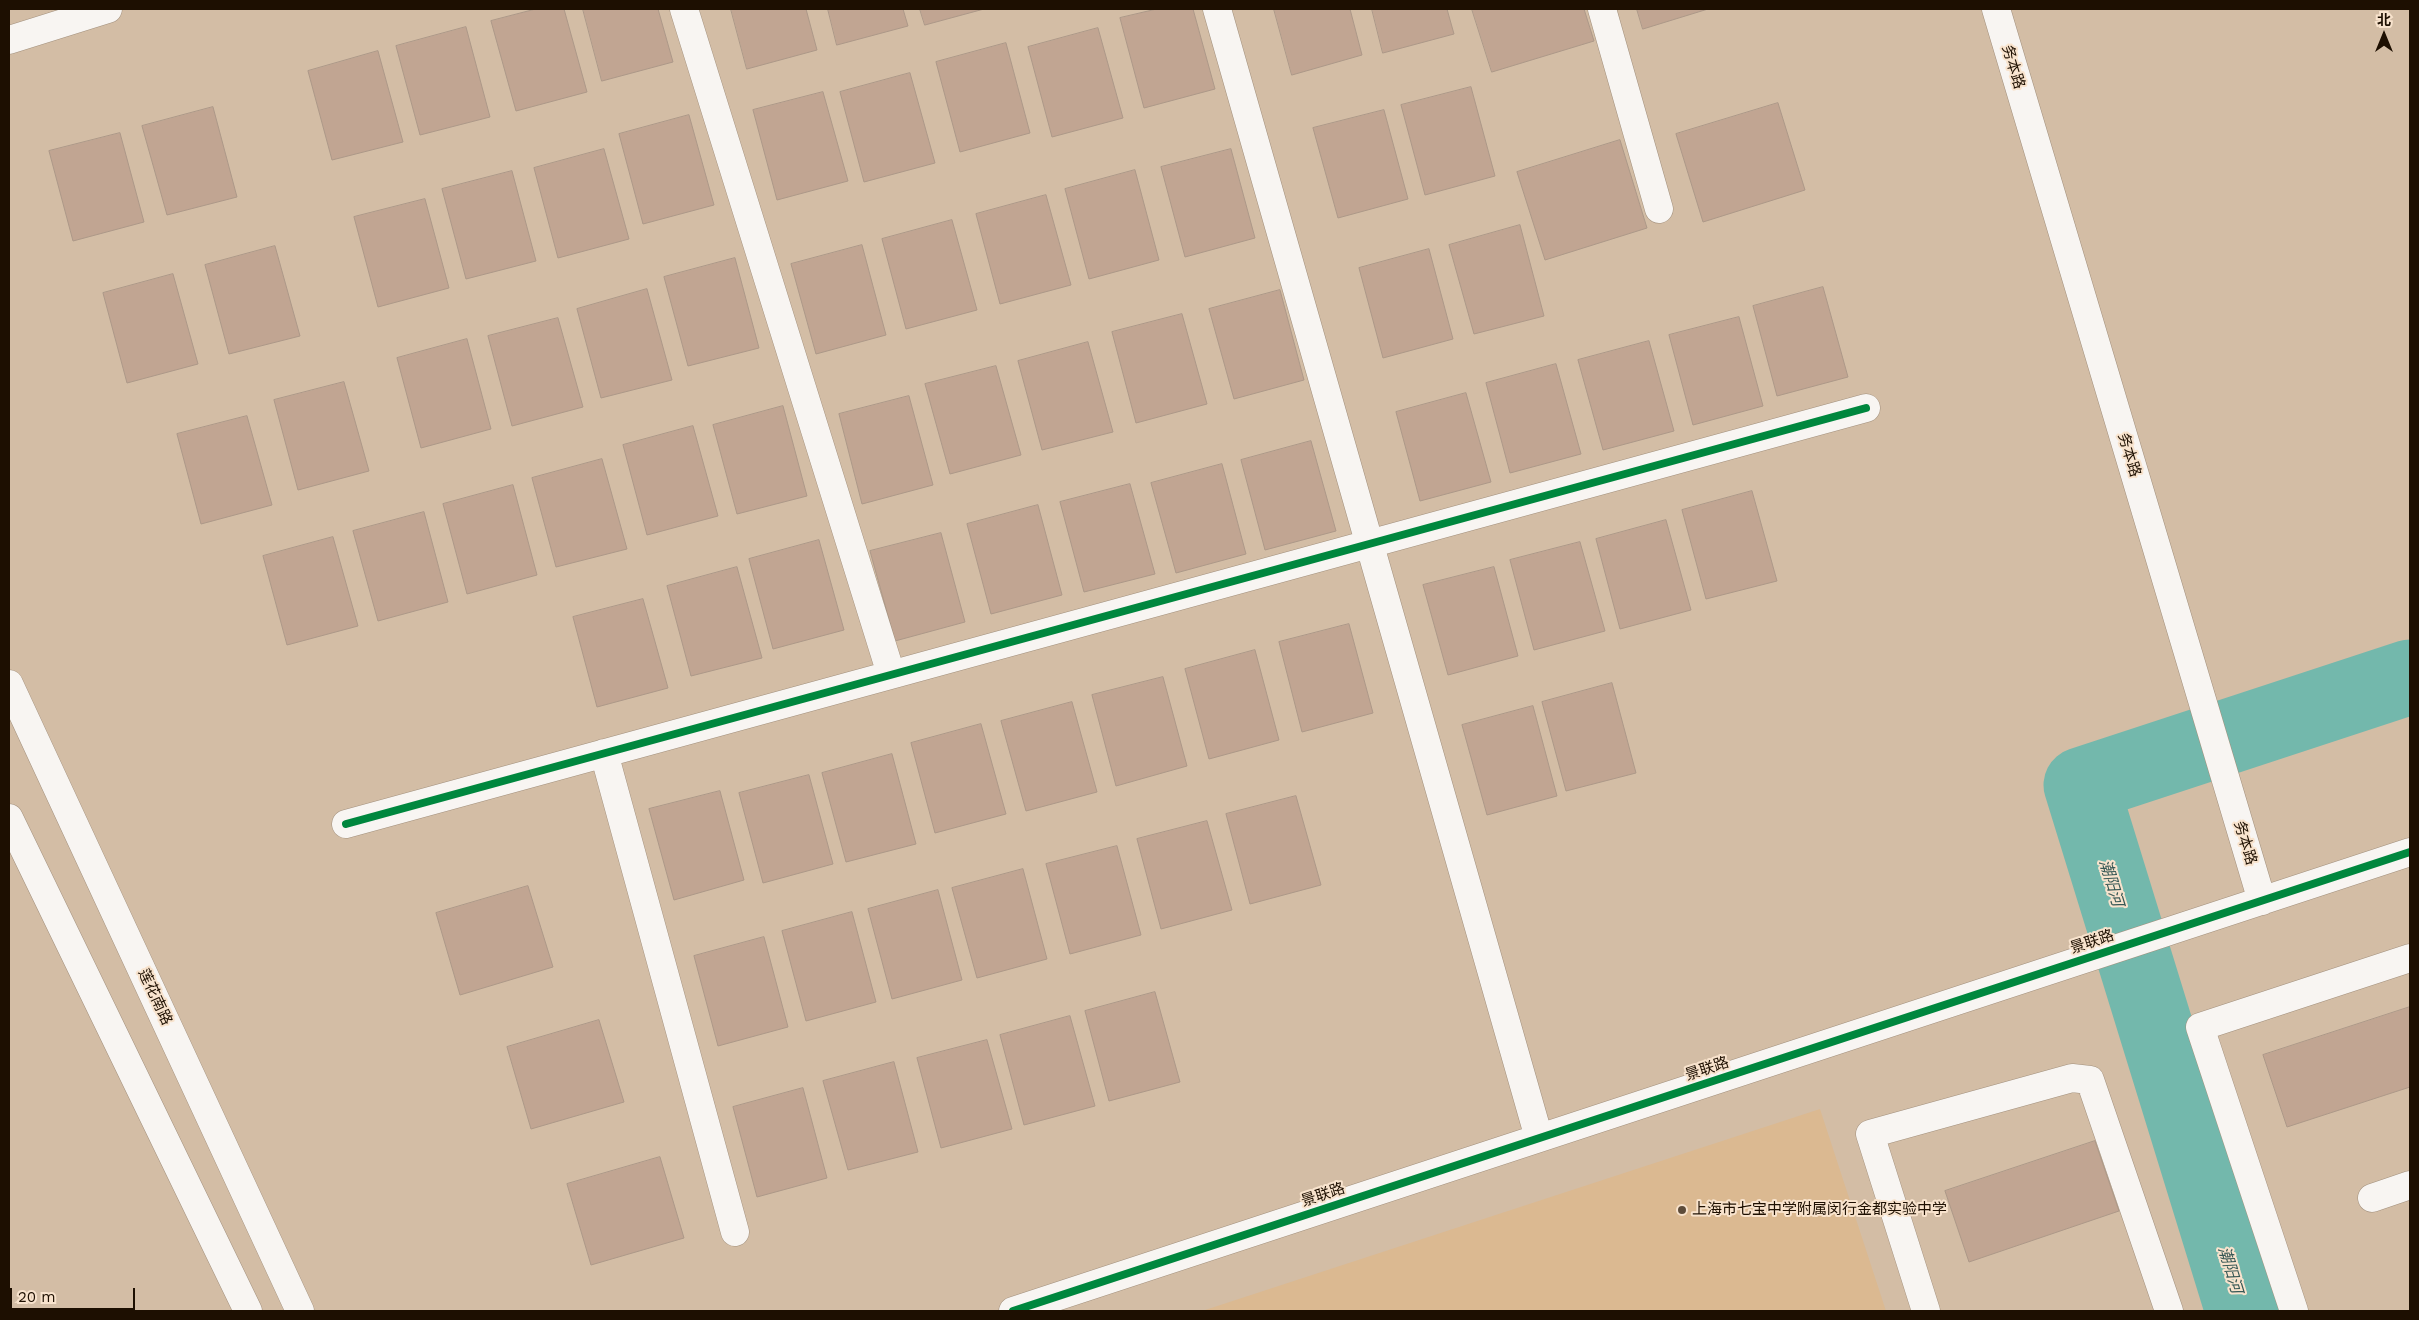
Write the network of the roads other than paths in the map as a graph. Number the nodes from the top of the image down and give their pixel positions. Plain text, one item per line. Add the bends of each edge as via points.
1 (108, 9) edge
2 (684, 9) edge
3 (1217, 9) edge
4 (1602, 9) edge
5 (1996, 9) edge
6 (9, 40) edge
7 (1659, 209) dead end
8 (1866, 408) dead end
9 (1370, 544) junction
10 (891, 674) junction
11 (9, 684) edge
12 (604, 753) junction
13 (9, 818) edge
14 (346, 824) dead end
15 (2410, 852) edge
16 (2262, 901) junction
17 (2410, 958) edge
18 (1539, 1138) junction
19 (2410, 1185) edge
20 (2372, 1198) dead end
21 (735, 1232) dead end
22 (2289, 1310) edge
23 (248, 1311) edge
24 (300, 1311) edge
25 (1013, 1311) edge
26 (1926, 1311) edge
27 (2169, 1311) edge

1 - 6 street
2 - 10 street
3 - 9 street
4 - 7 street
5 - 16 street, 务本路
8 - 9 street
9 - 10 street
9 - 18 street
10 - 12 street
11 - 24 street, 莲花南路
12 - 14 street
12 - 21 street
13 - 23 street
15 - 16 street, 景联路
16 - 18 street, 景联路
17 - 22 street via 2200,1027
18 - 25 street, 景联路
19 - 20 street
26 - 27 street via 1870,1134 2072,1078 2090,1080

